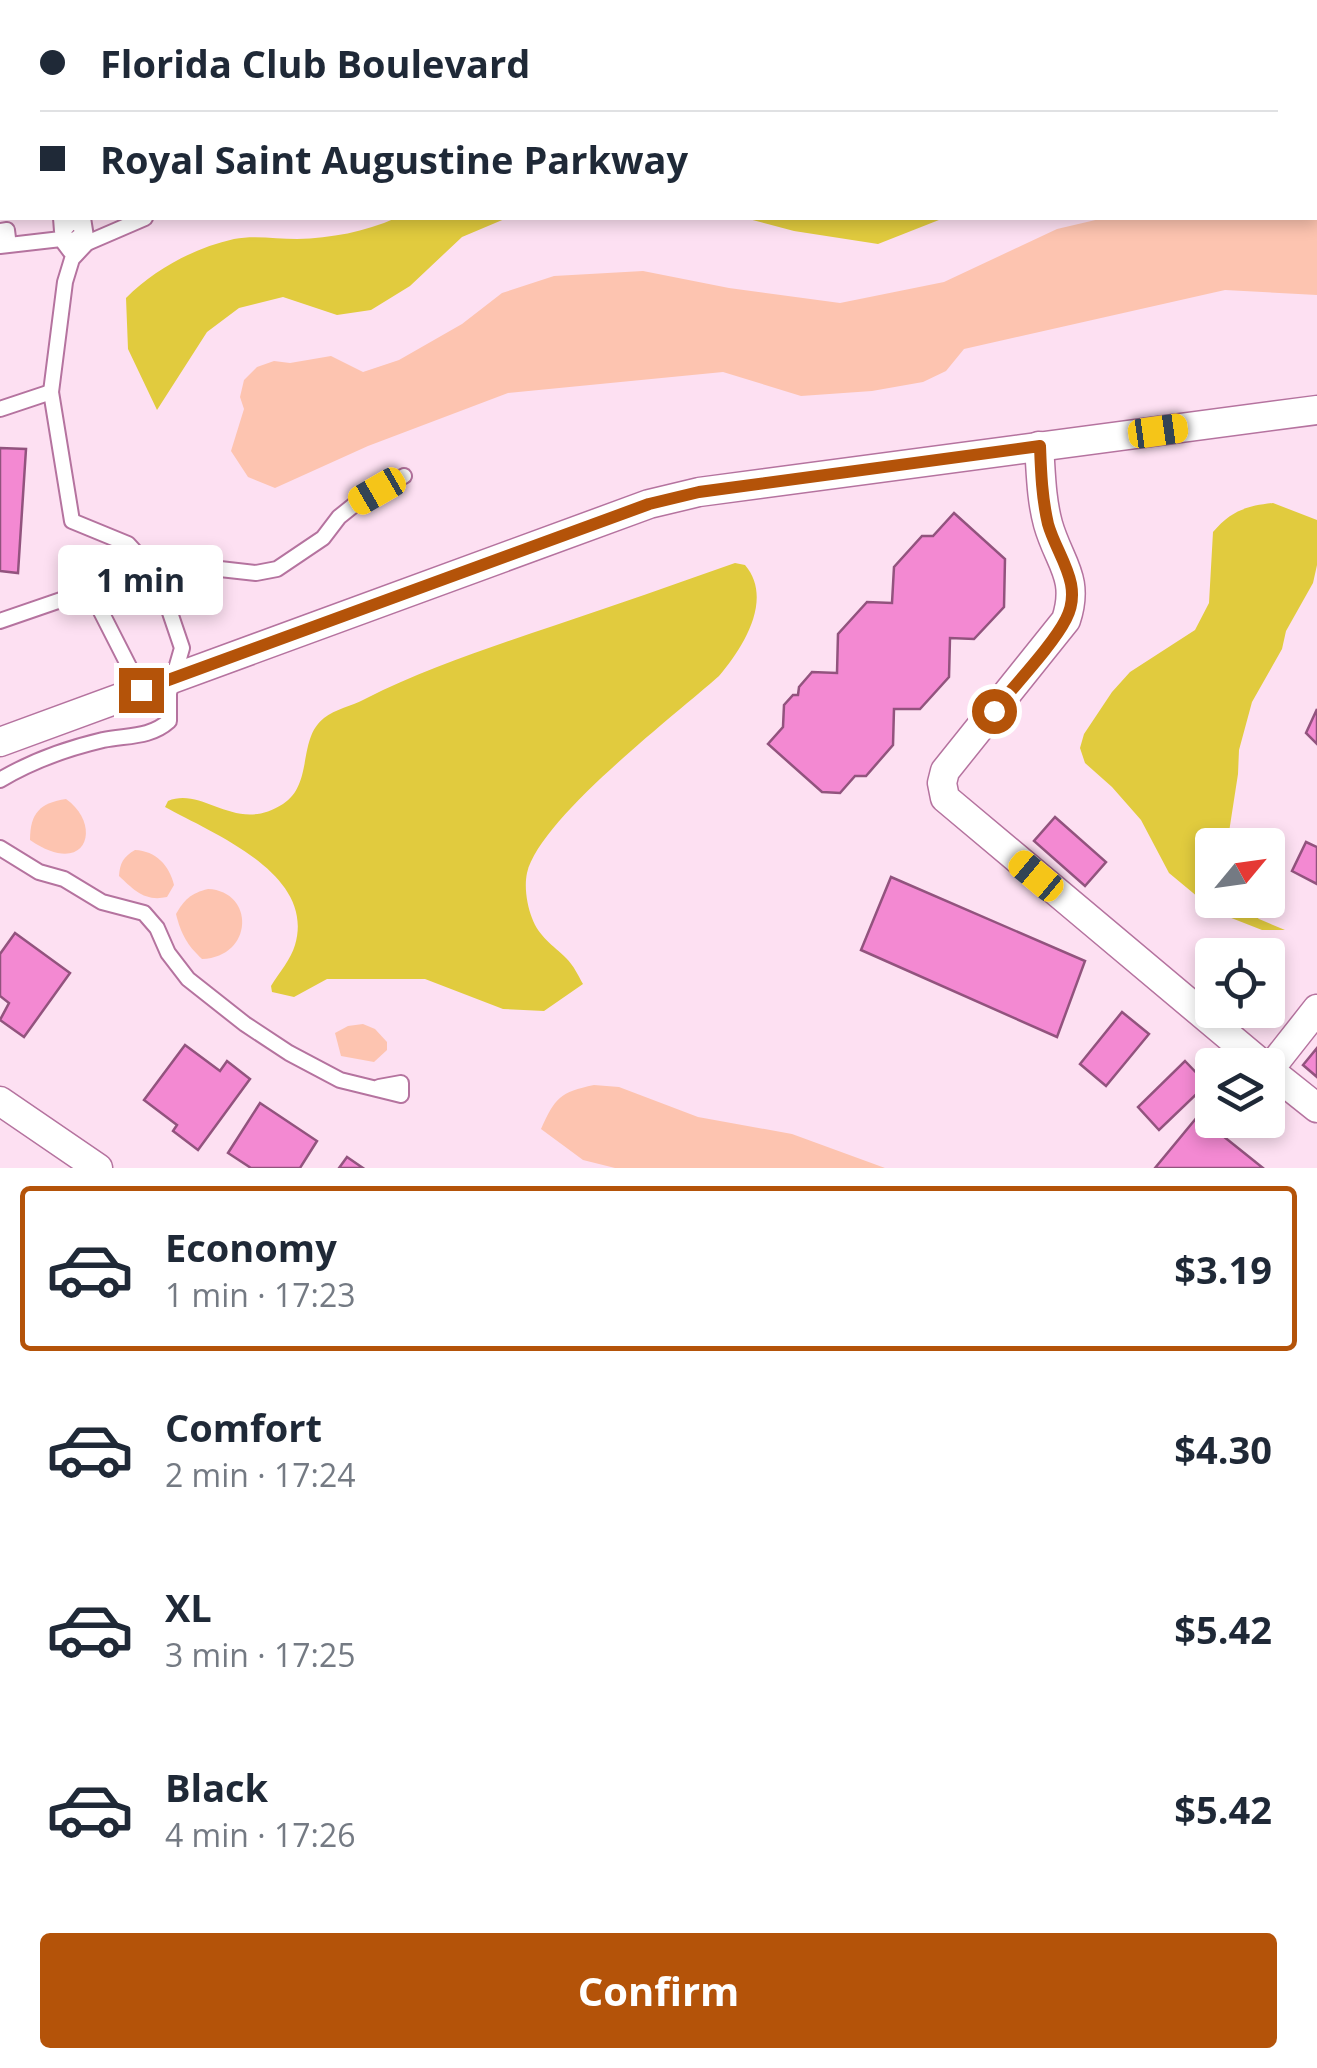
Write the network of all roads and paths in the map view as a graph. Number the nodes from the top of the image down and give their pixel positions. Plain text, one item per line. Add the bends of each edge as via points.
1 (61, 220) edge
2 (82, 220) edge
3 (136, 220) edge
4 (67, 227) dead end
5 (0, 232) edge
6 (87, 244) junction
7 (52, 392) junction
8 (0, 410) edge
9 (1317, 410) edge
10 (1040, 446) junction
11 (404, 476) dead end
12 (154, 574) junction
13 (0, 621) edge
14 (173, 678) junction
15 (141, 690) junction
16 (0, 742) edge
17 (0, 780) edge
18 (0, 848) edge
19 (1317, 1010) edge
20 (1242, 1048) edge
21 (1284, 1048) edge
22 (1285, 1083) edge
23 (379, 1087) dead end
24 (0, 1101) edge
25 (1317, 1108) edge
26 (98, 1168) edge

1 - 4 lane via 70,243 82,234 80,222
2 - 6 lane
3 - 6 lane
5 - 6 lane via 62,239 70,251
6 - 7 lane via 65,282
7 - 8 lane
7 - 12 lane via 72,521 128,544
9 - 10 street
10 - 14 street via 649,504
10 - 20 street via 1042,494 1071,578 1072,601 1066,620 945,771 945,798
11 - 12 lane via 358,501 323,538 277,569
12 - 14 lane via 182,648
13 - 15 lane via 90,590
14 - 15 street
14 - 17 lane via 170,721 162,728 101,740
15 - 16 street
18 - 23 lane via 102,902 144,914 188,978 245,1024 331,1076
19 - 21 street
22 - 25 street
24 - 26 street

